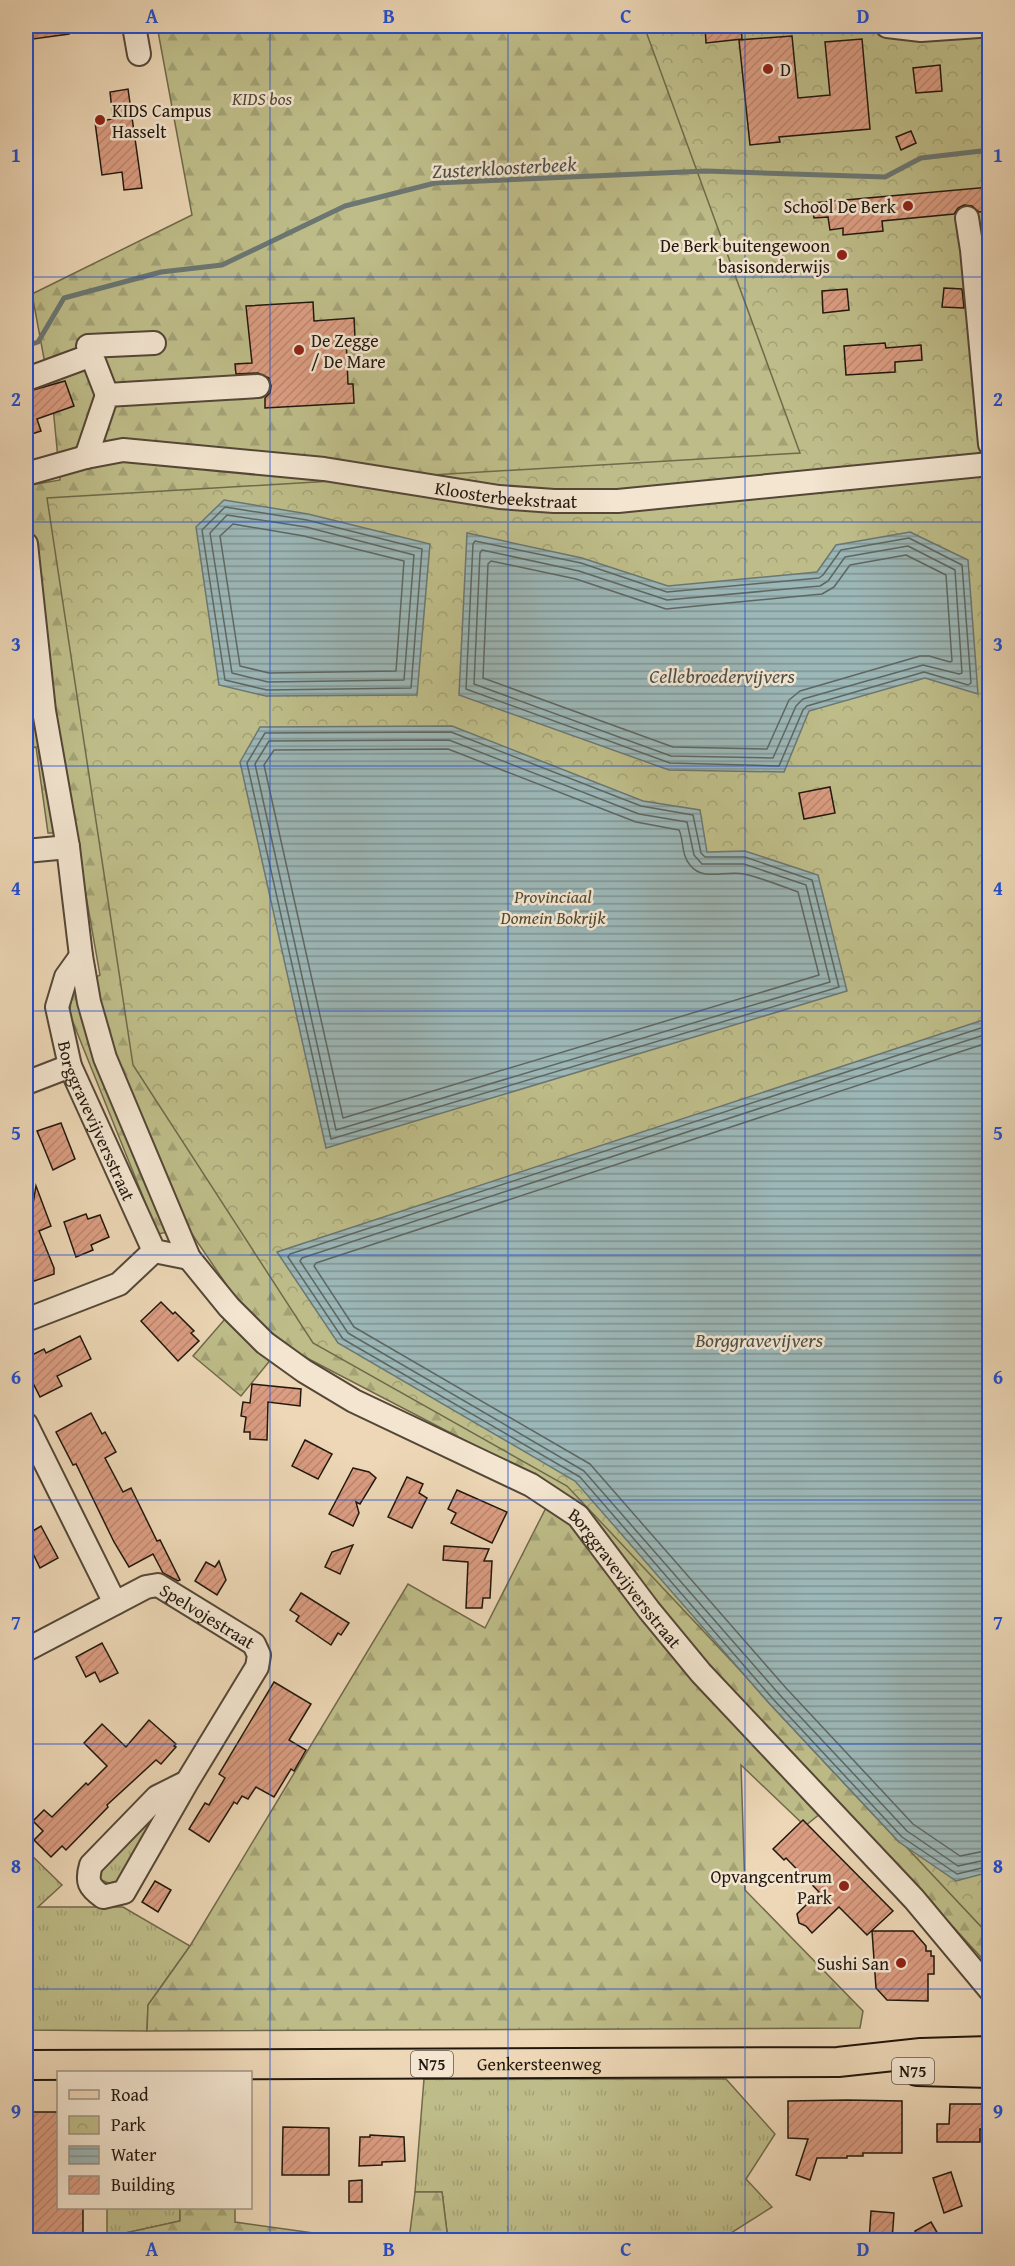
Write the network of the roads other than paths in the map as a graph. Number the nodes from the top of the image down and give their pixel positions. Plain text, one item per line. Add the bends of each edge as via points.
1 (134, 26) edge
2 (887, 26) edge
3 (979, 26) edge
4 (139, 54) dead end
5 (967, 218) dead end
6 (154, 343) dead end
7 (92, 355) junction
8 (27, 379) dead end
9 (258, 386) dead end
10 (107, 395) junction
11 (990, 444) edge
12 (86, 457) junction
13 (990, 464) edge
14 (26, 474) edge
15 (26, 544) edge
16 (35, 714) edge
17 (68, 847) junction
18 (26, 851) edge
19 (81, 956) junction
20 (70, 1066) junction
21 (26, 1083) edge
22 (154, 1251) junction
23 (189, 1258) junction
24 (26, 1320) edge
25 (26, 1424) edge
26 (115, 1603) junction
27 (26, 1650) edge
28 (187, 1782) junction
29 (990, 1990) edge
30 (990, 2051) edge
31 (838, 2062) junction
32 (26, 2065) edge
33 (990, 2073) edge

1 - 4 street
2 - 3 street via 921,30
5 - 11 street
6 - 7 street via 88,346
7 - 8 street
7 - 10 street
9 - 10 street
10 - 12 street
12 - 13 street, Kloosterbeekstraat via 123,450 300,467 499,497 554,501 618,501
12 - 14 street, Kloosterbeekstraat
15 - 16 street, Borggravevijversstraat
16 - 17 street, Borggravevijversstraat
17 - 18 street
17 - 19 street, Borggravevijversstraat
19 - 20 street, Borggravevijversstraat via 66,977 57,1007
19 - 23 street, Borggravevijversstraat via 105,1058
20 - 21 street
20 - 22 street, Borggravevijversstraat
22 - 23 street
22 - 24 street via 119,1284
23 - 29 street, Borggravevijversstraat via 265,1343 304,1371 354,1401 531,1485 578,1516 701,1672 914,1899
25 - 26 street
26 - 27 street, Spelvojestraat
26 - 28 street, Spelvojestraat via 158,1585 254,1644 259,1655 257,1667
28 - 28 street, Spelvojestraat via 124,1892 103,1897 90,1888 87,1878 91,1864 157,1797
30 - 31 main road, Genkersteenweg / N75
31 - 32 main road, Genkersteenweg / N75
31 - 33 main road, Genkersteenweg / N75 via 923,2072

